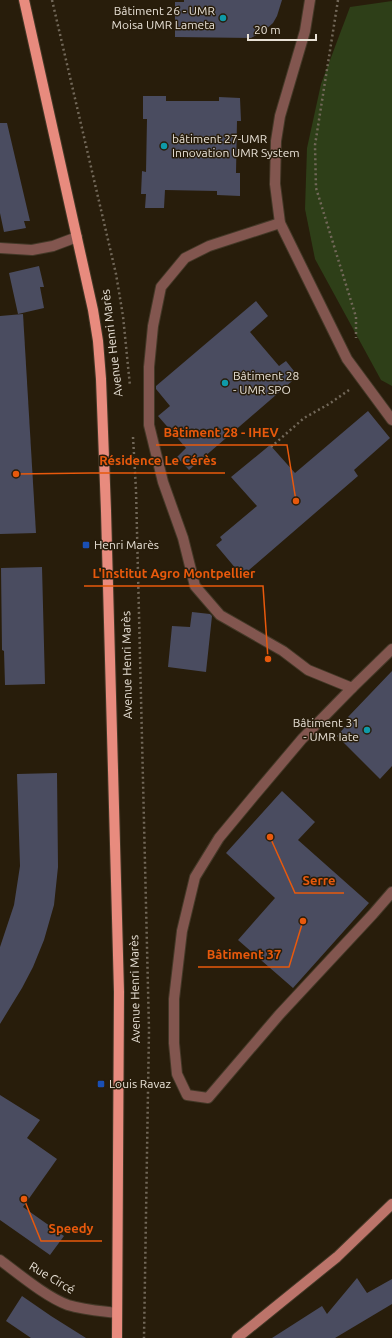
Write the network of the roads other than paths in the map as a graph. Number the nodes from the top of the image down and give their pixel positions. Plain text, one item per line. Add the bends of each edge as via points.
1 (24, 0) edge
2 (310, 0) edge
3 (280, 223) junction
4 (77, 237) junction
5 (0, 248) edge
6 (392, 420) edge
7 (392, 649) edge
8 (352, 688) junction
9 (392, 892) edge
10 (392, 1204) edge
11 (0, 1260) edge
12 (117, 1313) junction
13 (117, 1338) edge
14 (237, 1338) edge

1 - 4 main road, Avenue Henri Marès
2 - 3 street via 305,31 280,116 276,141 275,184
3 - 6 street via 347,359
3 - 8 street via 209,246 185,258 162,287 152,326 149,425 163,482 183,538 195,586 220,615 283,651 308,670
4 - 5 street via 32,250
4 - 12 main road, Avenue Henri Marès via 98,341 106,505 119,992
7 - 8 street
8 - 9 street via 302,739 253,797 220,838 195,877 182,931 174,999 177,1074 187,1095 208,1098 279,1015
10 - 14 street via 337,1257
11 - 12 street, Rue Circé via 40,1289 67,1304
12 - 13 main road, Avenue Henri Marès

